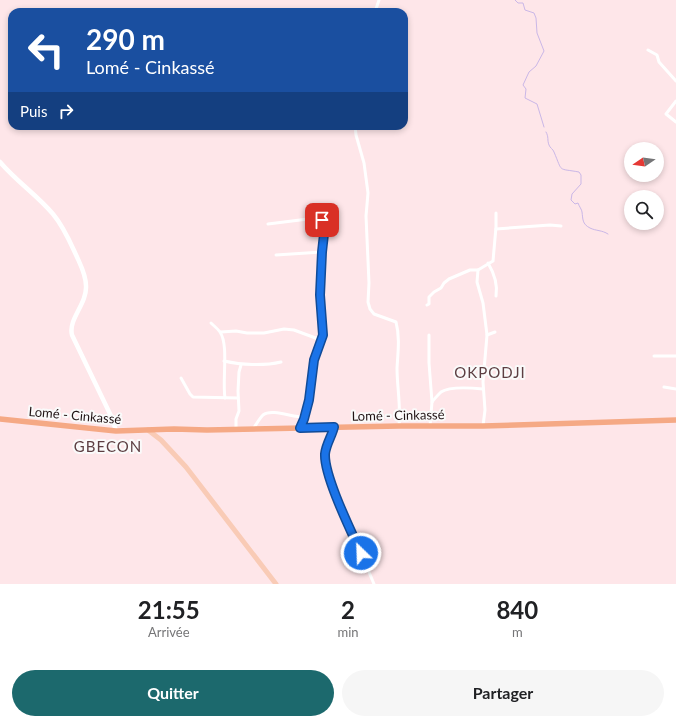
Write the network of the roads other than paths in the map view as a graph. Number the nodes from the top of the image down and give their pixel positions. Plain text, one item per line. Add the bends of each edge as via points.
1 (648, 50) dead end
2 (676, 81) edge
3 (676, 101) edge
4 (676, 122) edge
5 (355, 130) edge
6 (0, 162) edge
7 (496, 213) dead end
8 (268, 224) dead end
9 (561, 226) dead end
10 (496, 229) junction
11 (322, 252) junction
12 (276, 256) dead end
13 (488, 263) junction
14 (478, 270) junction
15 (496, 296) dead end
16 (427, 305) dead end
17 (211, 323) dead end
18 (221, 332) junction
19 (495, 332) dead end
20 (429, 335) dead end
21 (487, 335) junction
22 (321, 340) junction
23 (654, 356) dead end
24 (676, 356) edge
25 (224, 361) junction
26 (281, 362) dead end
27 (241, 365) junction
28 (181, 378) dead end
29 (664, 387) dead end
30 (483, 389) junction
31 (676, 389) edge
32 (225, 398) junction
33 (238, 398) junction
34 (432, 402) junction
35 (305, 417) junction
36 (0, 419) edge
37 (676, 420) edge
38 (399, 426) junction
39 (430, 426) junction
40 (483, 426) junction
41 (334, 427) junction
42 (300, 428) junction
43 (236, 429) junction
44 (254, 429) junction
45 (148, 430) junction
46 (116, 431) junction
47 (276, 584) edge
48 (374, 584) edge

1 - 2 street via 657,55 659,62
3 - 4 street via 666,114
5 - 38 street via 368,193 368,302 374,314 396,322 398,332
6 - 46 street via 54,215 62,226 83,271 86,293 71,328 72,335
7 - 10 street
8 - 11 street via 316,218 322,220
9 - 10 street
10 - 13 street via 493,261
11 - 12 street
11 - 22 street
13 - 14 street
13 - 15 street via 496,283
14 - 16 street via 470,270 449,279 429,297
14 - 21 street via 477,282 483,303
17 - 18 street
18 - 22 street via 247,333 284,329
18 - 25 street via 225,350
19 - 21 street
20 - 34 street
21 - 30 street
22 - 35 street via 314,360
23 - 24 street
25 - 27 street
25 - 32 street
26 - 27 street
27 - 33 street
28 - 32 street via 193,397
29 - 31 street
30 - 34 street via 442,391
30 - 40 street
32 - 33 street
33 - 43 street
34 - 39 street
35 - 42 street
35 - 44 street via 267,413 261,417
36 - 46 highway, Lomé - Cinkassé
37 - 40 highway, Lomé - Cinkassé
38 - 39 highway, Lomé - Cinkassé
38 - 41 highway, Lomé - Cinkassé
39 - 40 highway, Lomé - Cinkassé
41 - 42 highway, Lomé - Cinkassé
41 - 48 street via 326,450 327,468
42 - 44 highway, Lomé - Cinkassé
43 - 44 highway, Lomé - Cinkassé
43 - 45 highway, Lomé - Cinkassé
45 - 46 highway, Lomé - Cinkassé
45 - 47 main road via 186,467

